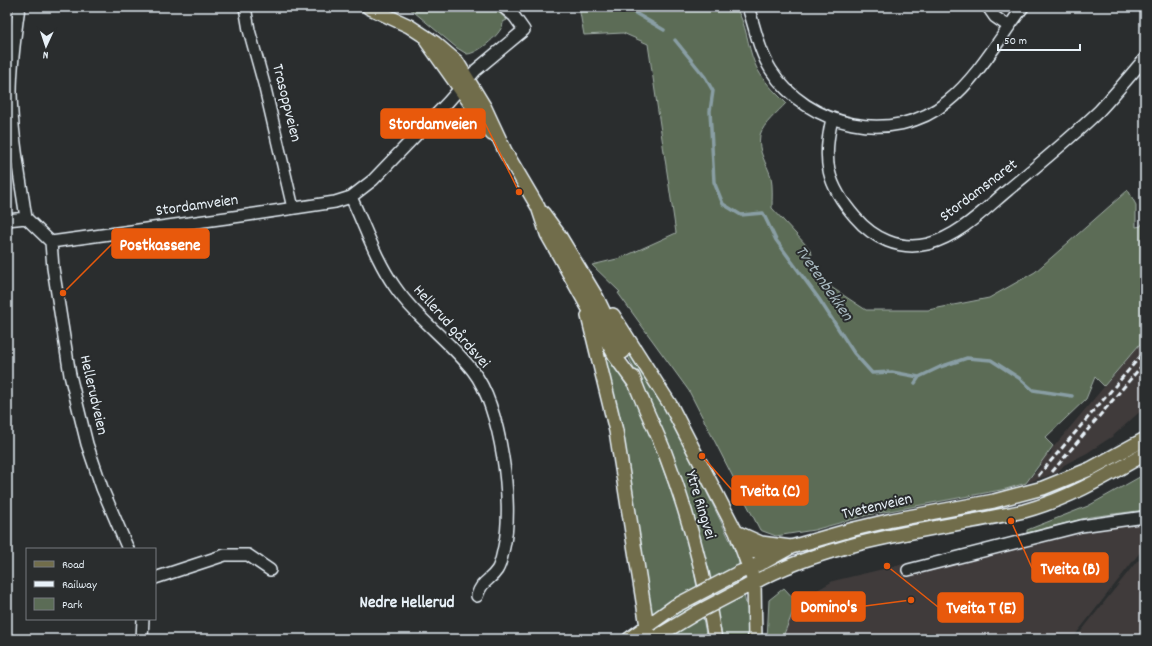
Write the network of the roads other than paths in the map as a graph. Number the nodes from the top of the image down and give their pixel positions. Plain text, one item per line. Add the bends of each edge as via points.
1 (20, 7) edge
2 (245, 7) edge
3 (368, 7) edge
4 (503, 7) edge
5 (748, 7) edge
6 (988, 7) edge
7 (1023, 7) edge
8 (1008, 26) junction
9 (1145, 58) edge
10 (463, 83) junction
11 (832, 120) junction
12 (351, 197) junction
13 (293, 208) junction
14 (538, 208) junction
15 (26, 218) junction
16 (7, 220) edge
17 (51, 242) junction
18 (584, 298) junction
19 (597, 298) junction
20 (636, 386) junction
21 (1145, 439) edge
22 (1145, 454) edge
23 (1145, 517) edge
24 (736, 532) junction
25 (128, 548) edge
26 (742, 548) junction
27 (785, 550) junction
28 (751, 568) junction
29 (270, 570) dead end
30 (908, 570) dead end
31 (156, 578) edge
32 (754, 581) junction
33 (477, 596) dead end
34 (143, 620) edge
35 (651, 623) junction
36 (654, 638) edge
37 (142, 639) edge
38 (629, 639) edge
39 (714, 639) edge
40 (755, 639) edge

1 - 15 street via 14,44 11,93
2 - 13 street, Trasoppveien
3 - 10 main road via 401,22 424,37
4 - 10 street, Stordamveien via 514,16 524,30
5 - 11 street via 762,51 778,79 804,105
6 - 8 street via 995,18
7 - 8 street
8 - 11 street via 966,84 946,104 928,114 885,126 858,125
9 - 11 street, Stordamsnaret via 1098,111 1037,167 958,230 927,244 905,245 881,240 861,224 844,205 827,166 827,143
10 - 12 street, Stordamveien via 373,180
10 - 14 main road, Ytre Ringvei via 485,108 505,152
12 - 13 street, Stordamveien
12 - 33 street, Hellerud gårdsvei via 373,247 395,287 474,373 486,396 505,474 506,537 496,570 480,585
13 - 17 street, Stordamveien
14 - 18 main road, Ytre Ringvei via 547,234
14 - 19 main road, Ytre Ringvei via 554,227
15 - 16 street
15 - 17 street
17 - 25 street, Hellerudveien via 70,375 87,444 102,488
18 - 20 main road, Ytre Ringvei via 617,358
18 - 35 main road via 616,431
19 - 20 main road, Ytre Ringvei
19 - 24 main road via 612,314 660,388
20 - 39 main road, Ytre Ringvei via 666,455 688,518
21 - 27 main road, Tvetenveien via 1068,479 1031,492 879,523
22 - 32 main road, Tvetenveien via 1077,492 1035,508 861,543 796,563
23 - 30 street via 1081,526
24 - 26 main road
24 - 27 main road
26 - 27 main road via 756,552
26 - 28 main road
27 - 28 main road, Tvetenveien
28 - 32 main road
28 - 35 main road, Tvetenveien, bridge via 691,597
29 - 31 street via 248,555 225,555
32 - 36 main road, Tvetenveien, bridge
32 - 40 main road
34 - 37 street
35 - 36 main road
35 - 38 main road, Tvetenveien

